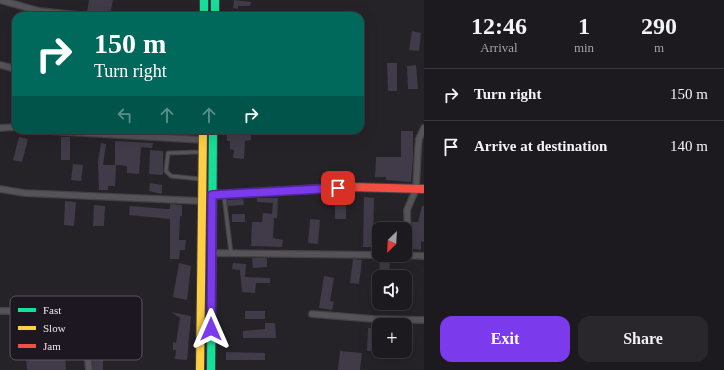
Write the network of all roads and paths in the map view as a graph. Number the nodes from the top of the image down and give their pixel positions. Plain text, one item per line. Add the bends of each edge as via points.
1 (0, 0) edge
2 (204, 0) edge
3 (215, 0) edge
4 (48, 12) edge
5 (204, 12) edge
6 (215, 12) edge
7 (0, 65) edge
8 (12, 68) edge
9 (12, 127) edge
10 (0, 128) edge
11 (424, 128) edge
12 (102, 134) edge
13 (203, 134) edge
14 (213, 134) edge
15 (203, 140) junction
16 (203, 152) junction
17 (202, 179) junction
18 (0, 189) edge
19 (420, 189) edge
20 (212, 195) junction
21 (224, 195) junction
22 (202, 201) junction
23 (408, 222) edge
24 (211, 253) junction
25 (231, 253) junction
26 (372, 255) edge
27 (412, 255) edge
28 (424, 256) edge
29 (0, 311) edge
30 (10, 311) edge
31 (312, 314) dead end
32 (424, 320) edge
33 (88, 360) edge
34 (89, 370) edge
35 (200, 370) edge
36 (211, 370) edge

1 - 4 street
2 - 5 main road
3 - 6 main road
7 - 8 street
9 - 10 street
11 - 19 street via 418,149
12 - 15 street
13 - 15 main road
14 - 20 main road
15 - 16 main road
16 - 17 main road
16 - 17 lane via 168,153 166,171 171,176
17 - 22 main road
18 - 22 street via 24,194
19 - 21 main road via 352,187
19 - 23 street via 407,210
20 - 21 main road
20 - 24 main road
21 - 25 lane
22 - 35 main road
24 - 25 street
24 - 36 main road
25 - 26 street
27 - 28 street
29 - 30 street
31 - 32 street
33 - 34 street

